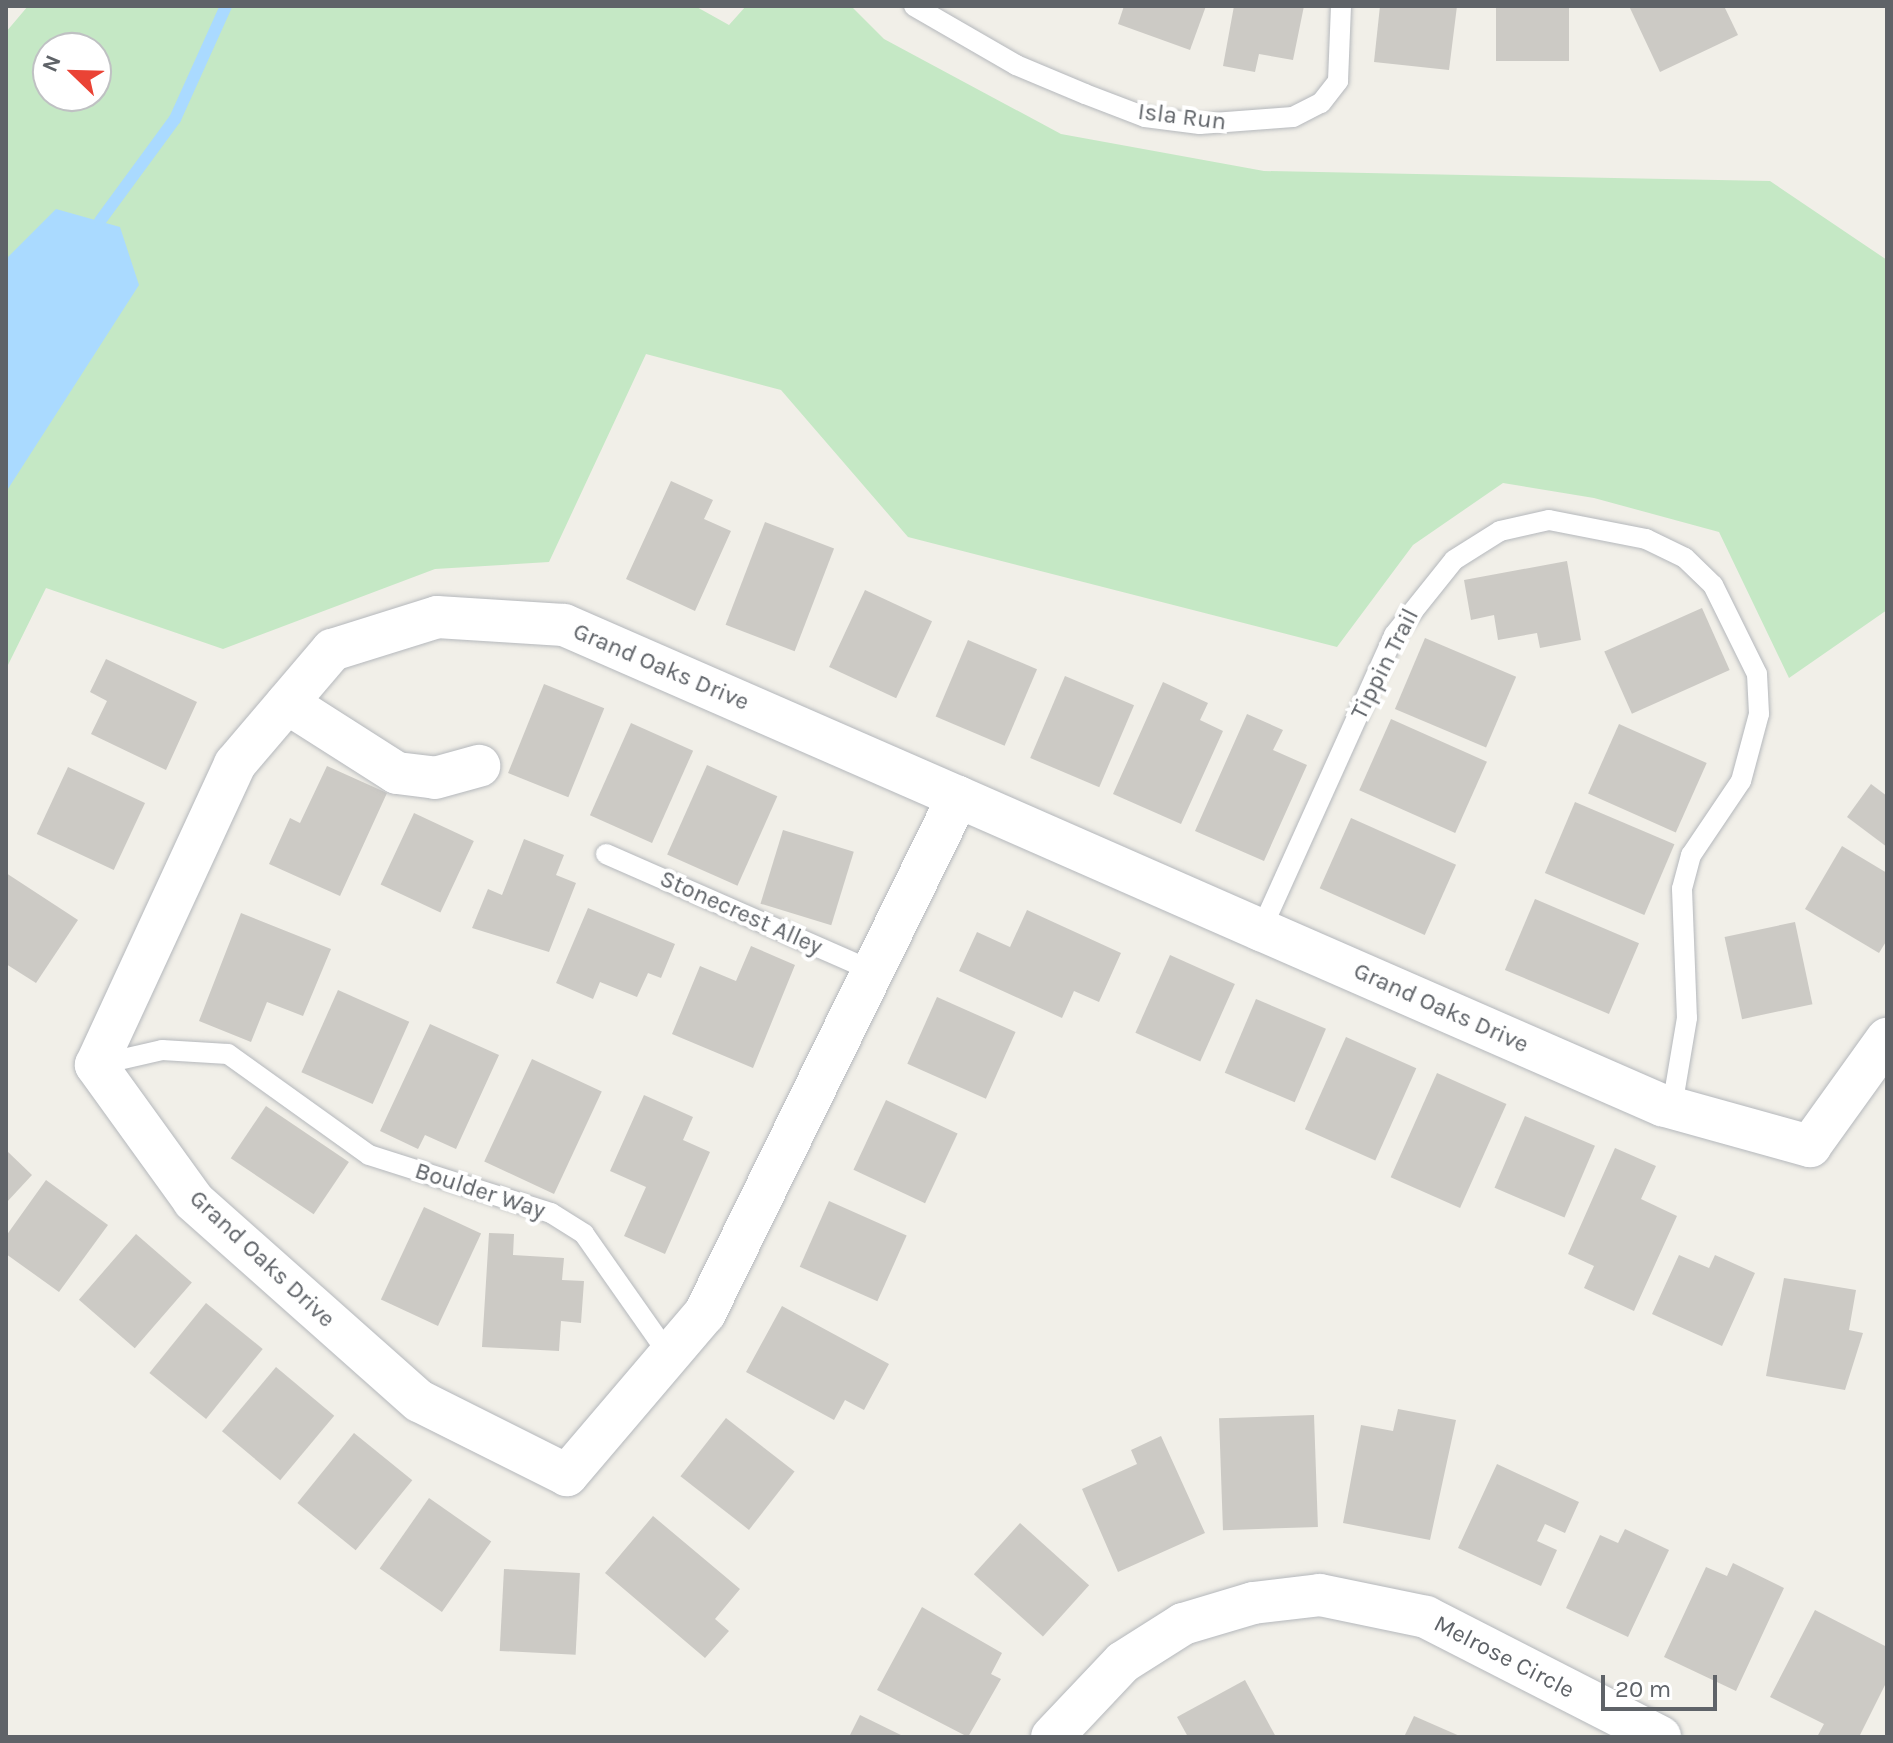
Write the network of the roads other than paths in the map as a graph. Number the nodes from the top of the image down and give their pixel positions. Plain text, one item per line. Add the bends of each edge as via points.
1 (914, 6) edge
2 (1341, 6) edge
3 (287, 703) junction
4 (479, 766) dead end
5 (958, 797) junction
6 (606, 854) dead end
7 (1261, 930) junction
8 (875, 972) junction
9 (1887, 1039) edge
10 (96, 1065) junction
11 (1672, 1107) junction
12 (669, 1355) junction
13 (1636, 1732) edge
14 (1052, 1737) edge

1 - 2 lane, Isla Run via 1016,65 1085,94 1145,117 1200,124 1293,117 1321,103 1338,81
3 - 4 street via 397,773 435,778
3 - 5 street, Grand Oaks Drive via 332,650 437,617 564,625
3 - 10 street, Grand Oaks Drive via 235,764
5 - 7 street, Grand Oaks Drive
5 - 8 street, Grand Oaks Drive
6 - 8 lane, Stonecrest Alley
7 - 11 street, Grand Oaks Drive
7 - 11 lane, Tippin Trail via 1394,635 1454,560 1500,531 1549,520 1646,539 1685,558 1713,585 1757,674 1759,714 1741,781 1691,855 1682,889 1687,1018
8 - 12 street, Grand Oaks Drive via 705,1313
9 - 11 street, Grand Oaks Drive via 1810,1146
10 - 12 lane, Boulder Way via 162,1050 228,1054 369,1155 551,1213 584,1234
10 - 12 street, Grand Oaks Drive via 194,1201 432,1408 567,1475
13 - 14 street, Melrose Circle via 1426,1617 1320,1595 1253,1603 1183,1624 1123,1662

